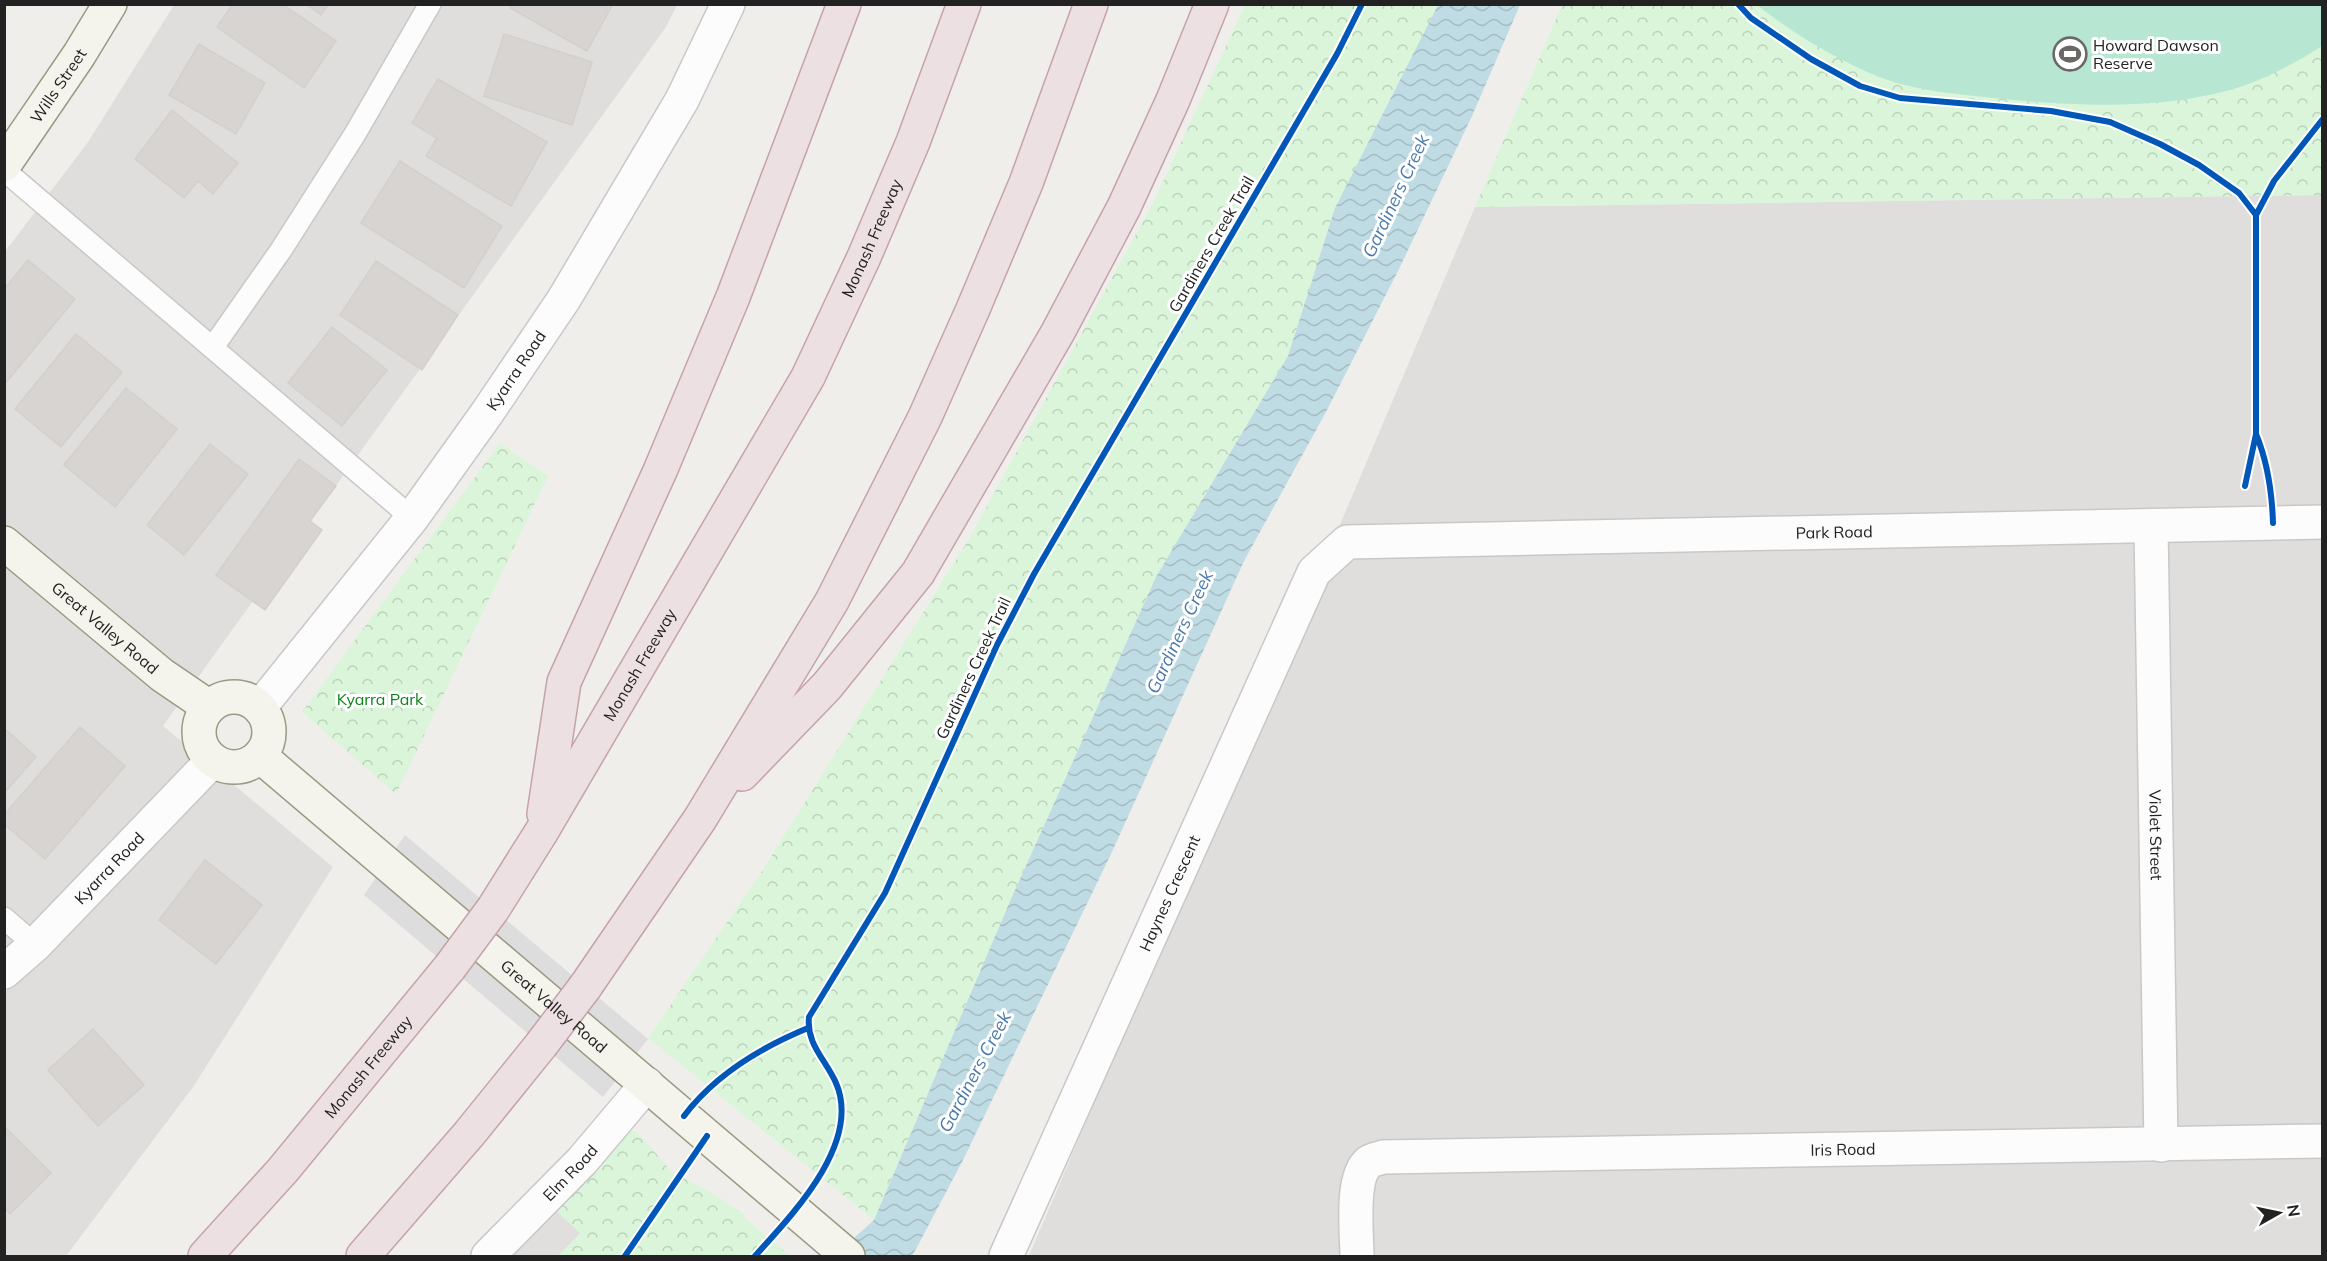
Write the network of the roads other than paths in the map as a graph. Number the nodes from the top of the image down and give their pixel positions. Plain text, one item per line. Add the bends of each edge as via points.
1 (110, 4) edge
2 (430, 4) edge
3 (728, 4) edge
4 (844, 4) edge
5 (964, 4) edge
6 (1091, 4) edge
7 (1212, 4) edge
8 (4, 167) edge
9 (213, 347) junction
10 (412, 518) junction
11 (2322, 522) edge
12 (2151, 526) junction
13 (1347, 542) joint
14 (4, 543) edge
15 (209, 707) junction
16 (260, 708) junction
17 (260, 756) junction
18 (213, 760) junction
19 (700, 819) junction
20 (542, 831) junction
21 (4, 918) edge
22 (35, 945) junction
23 (4, 972) edge
24 (647, 1084) junction
25 (2322, 1141) edge
26 (2161, 1145) junction
27 (205, 1257) edge
28 (363, 1257) edge
29 (488, 1257) edge
30 (848, 1257) edge
31 (1006, 1257) edge
32 (1357, 1257) edge

1 - 8 street, Wills Street
2 - 9 lane via 355,134
3 - 10 street, Kyarra Road via 681,99 564,299
4 - 20 highway via 724,318 564,682
5 - 20 highway, Monash Freeway via 913,142 808,377
6 - 19 highway via 1026,183 925,417 832,601
7 - 19 highway via 1124,207 1058,332 918,573 827,686
8 - 9 lane
9 - 10 lane
10 - 16 street, Kyarra Road
11 - 12 street, Park Road
12 - 13 street, Park Road
12 - 26 street, Violet Street
13 - 31 street, Haynes Crescent via 1314,572
14 - 15 street, Great Valley Road via 162,675
15 - 16 street via 235,696
15 - 18 street via 201,719 199,735 203,749
16 - 17 street via 269,732
17 - 18 street via 237,767
17 - 24 street, Great Valley Road
18 - 22 street, Kyarra Road
19 - 28 highway, bridge via 542,1045
20 - 27 highway, Monash Freeway, bridge via 493,909 450,967 283,1170
21 - 22 lane
22 - 23 street, Kyarra Road
24 - 29 street, Elm Road via 582,1161
24 - 30 street, Great Valley Road
25 - 26 street, Iris Road
26 - 32 street, Iris Road via 1383,1157 1365,1166 1357,1191

